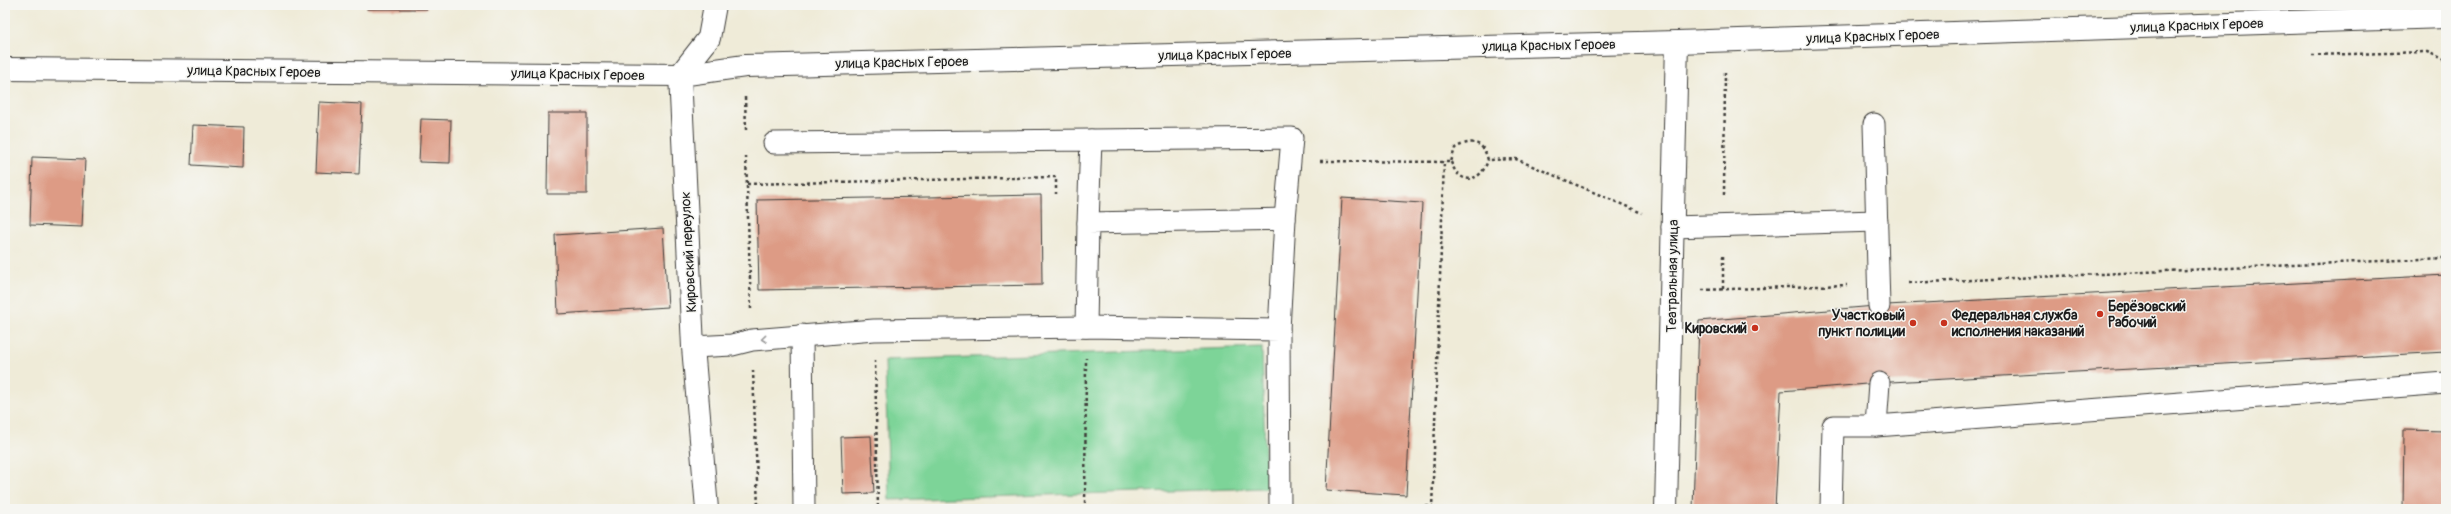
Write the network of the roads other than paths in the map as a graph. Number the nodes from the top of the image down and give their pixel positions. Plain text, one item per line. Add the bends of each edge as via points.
1 (715, 5) edge
2 (2446, 17) edge
3 (1677, 42) junction
4 (5, 69) edge
5 (680, 75) junction
6 (1874, 124) dead end
7 (1091, 140) junction
8 (774, 144) dead end
9 (1285, 219) junction
10 (1877, 221) junction
11 (1088, 223) junction
12 (1672, 227) junction
13 (1879, 306) dead end
14 (1086, 327) junction
15 (1279, 330) junction
16 (802, 335) junction
17 (693, 347) junction
18 (2446, 382) edge
19 (1878, 383) dead end
20 (1876, 426) junction
21 (706, 509) edge
22 (804, 509) edge
23 (1280, 509) edge
24 (1666, 509) edge
25 (1831, 509) edge

1 - 5 main road via 709,38
2 - 3 main road, улица Красных Героев
3 - 5 main road, улица Красных Героев via 745,66
3 - 12 main road, Театральная улица
4 - 5 main road, улица Красных Героев
5 - 17 main road, Кировский переулок
6 - 10 lane
7 - 8 lane
7 - 9 lane via 1292,138
7 - 11 lane
9 - 11 lane
9 - 15 lane
10 - 12 lane
10 - 13 lane
11 - 14 lane
12 - 24 main road, Театральная улица
14 - 15 lane
14 - 16 lane via 874,330
15 - 23 lane
16 -> 17 lane via 752,340 732,346
16 - 22 lane
17 - 21 main road, Кировский переулок
18 - 20 lane
19 - 20 lane
20 - 25 lane via 1833,426

